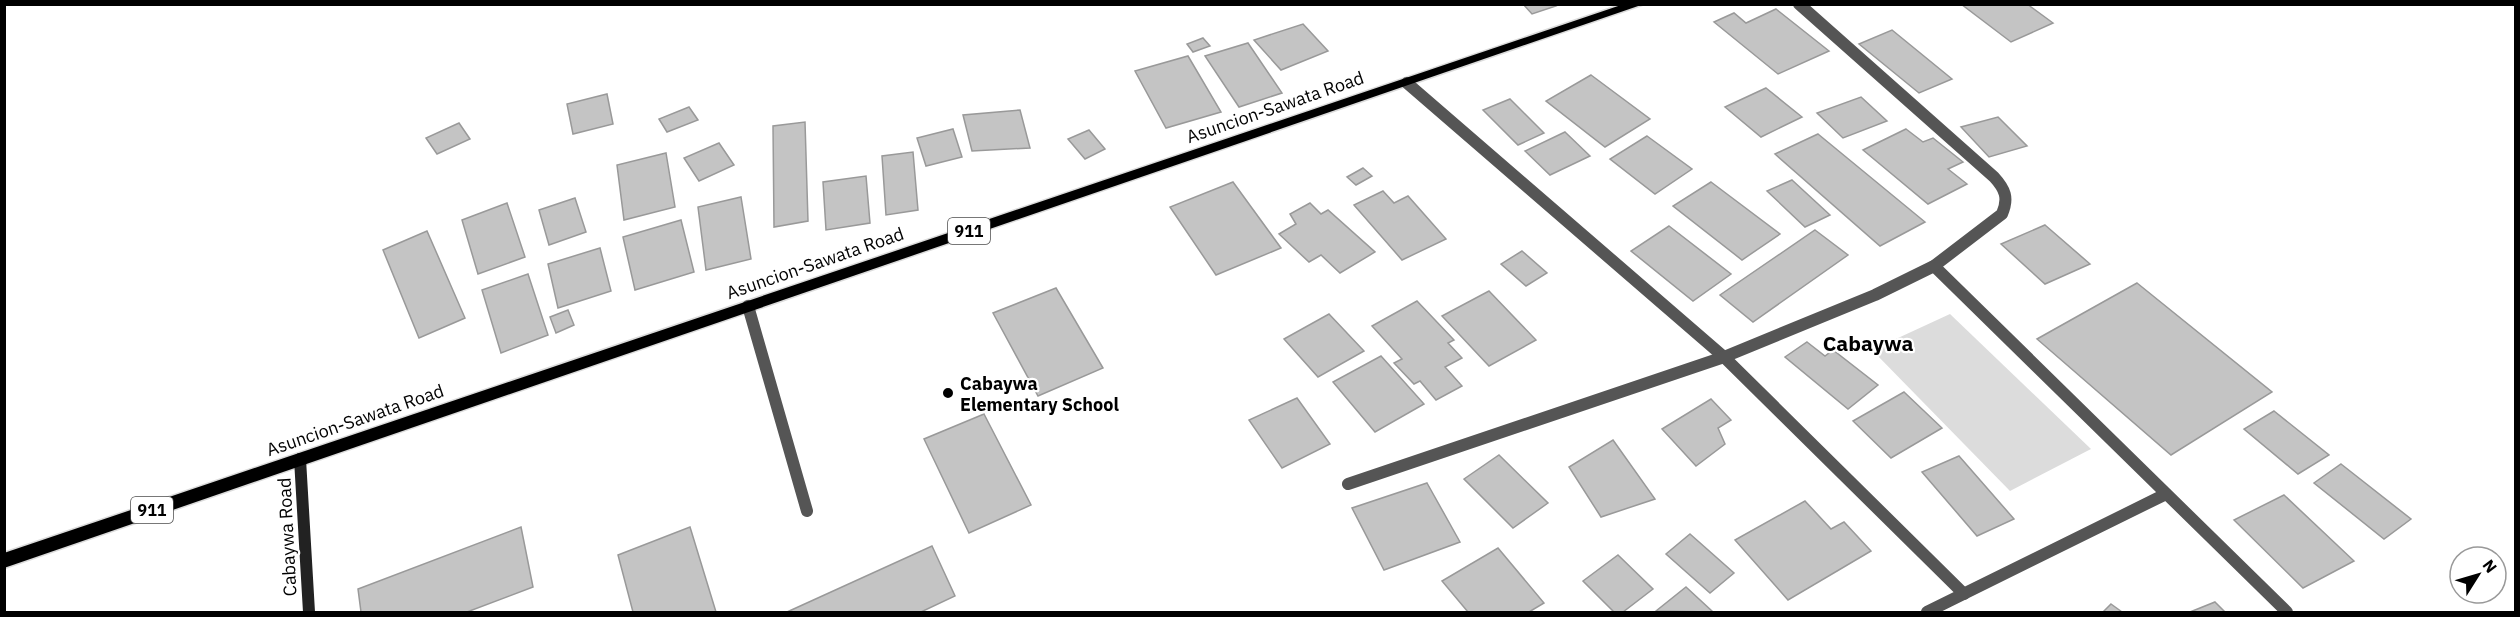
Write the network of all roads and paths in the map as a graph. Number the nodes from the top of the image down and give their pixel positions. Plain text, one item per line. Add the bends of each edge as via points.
1 (1638, 4) edge
2 (1799, 4) edge
3 (1407, 82) junction
4 (1934, 266) junction
5 (748, 306) junction
6 (1724, 357) junction
7 (300, 459) junction
8 (1348, 484) dead end
9 (2166, 494) junction
10 (807, 511) dead end
11 (4, 561) edge
12 (1964, 594) junction
13 (309, 612) edge
14 (1927, 612) edge
15 (2287, 612) edge

1 - 3 main road, Asuncion-Sawata Road / 911
2 - 4 street via 2004,188 2008,202 2002,213
3 - 5 main road, Asuncion-Sawata Road / 911
3 - 6 street
4 - 6 street via 1875,295
4 - 9 street
5 - 7 main road, Asuncion-Sawata Road / 911
5 - 10 street
6 - 8 street
6 - 12 street
7 - 11 main road, Asuncion-Sawata Road / 911
7 - 13 main road, Cabaywa Road
9 - 12 street
9 - 15 street
12 - 14 street

